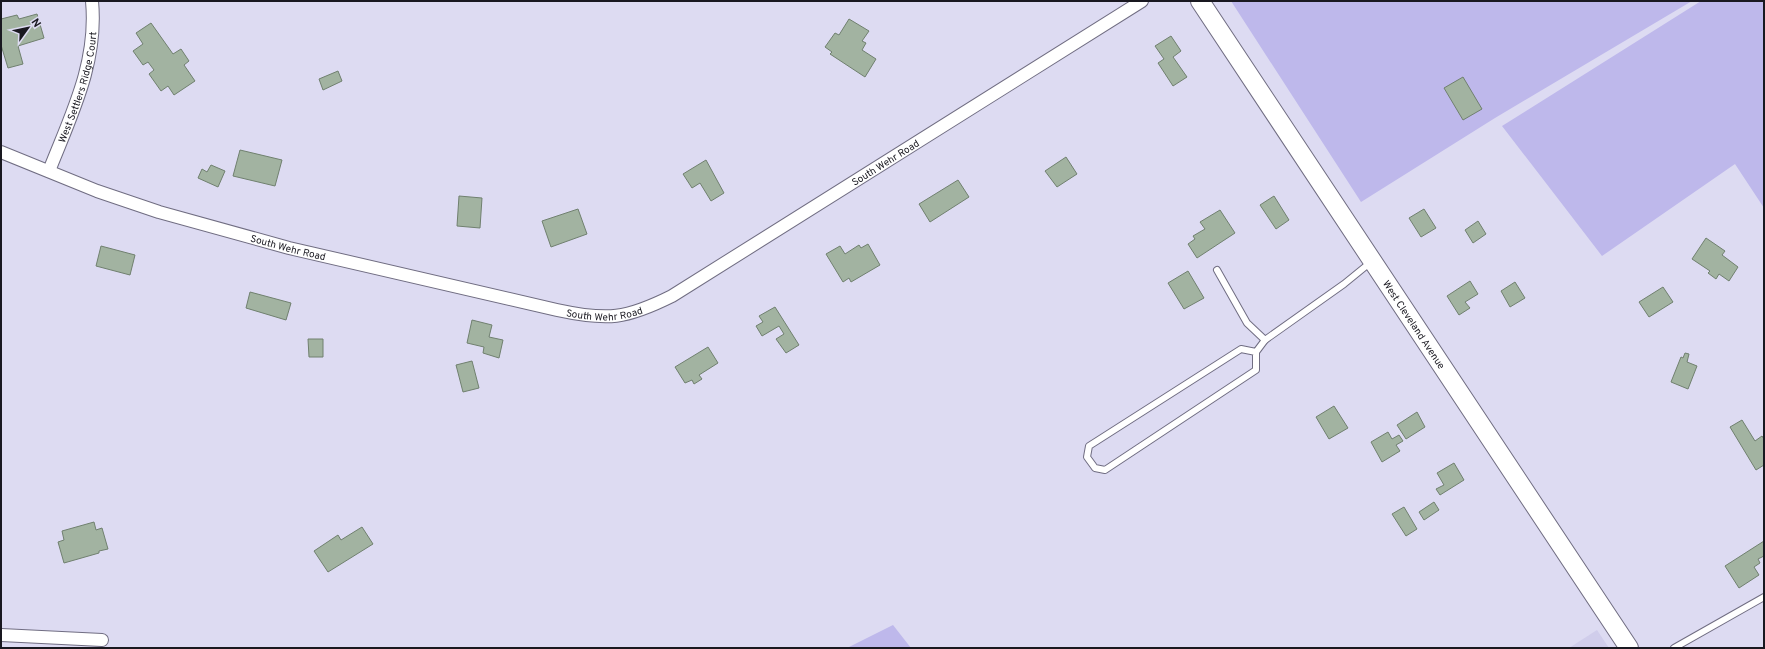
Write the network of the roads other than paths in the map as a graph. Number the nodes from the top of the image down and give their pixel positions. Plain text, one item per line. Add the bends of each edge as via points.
1 (92, 1) edge
2 (1142, 1) edge
3 (1200, 1) edge
4 (1, 152) edge
5 (48, 171) junction
6 (1372, 261) junction
7 (1217, 270) dead end
8 (1265, 340) junction
9 (1256, 352) junction
10 (1764, 597) edge
11 (1, 635) edge
12 (102, 640) dead end
13 (1629, 648) edge
14 (1674, 648) edge

1 - 5 street, West Settlers Ridge Court via 92,37 88,66
2 - 5 street, South Wehr Road via 729,262 672,296 631,314 609,317 583,316 296,250 134,204
3 - 6 main road, West Cleveland Avenue
4 - 5 street, South Wehr Road
6 - 8 lane
6 - 13 main road, West Cleveland Avenue
7 - 8 lane via 1247,323
8 - 9 lane
9 - 9 lane via 1256,370 1105,470 1095,468 1087,457 1089,446 1241,349
10 - 14 lane
11 - 12 street

